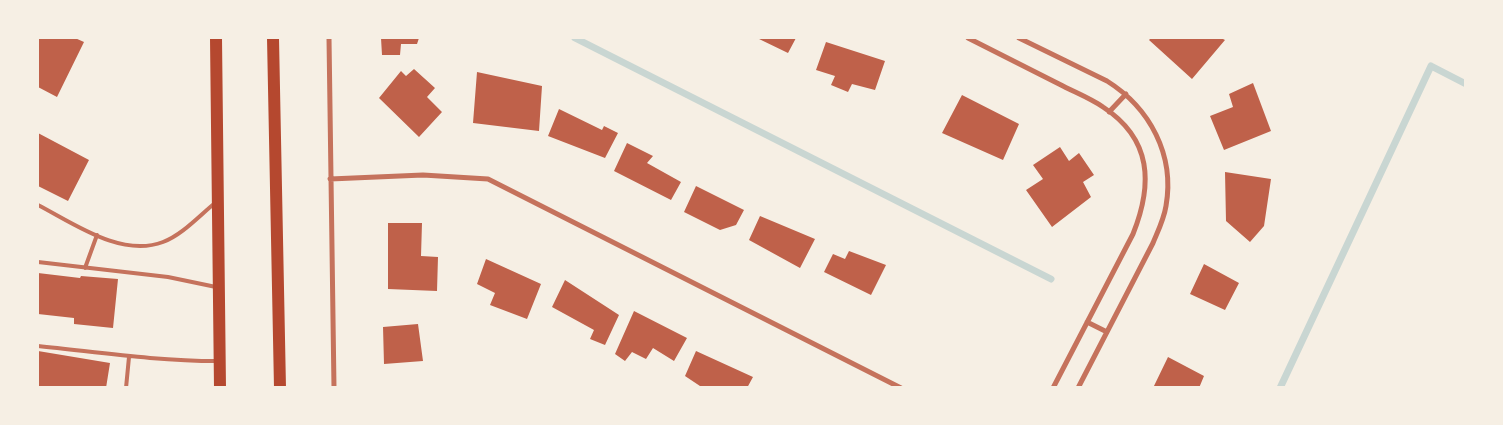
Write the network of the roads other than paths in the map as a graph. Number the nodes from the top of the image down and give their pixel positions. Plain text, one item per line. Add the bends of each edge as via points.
1 (216, 38) edge
2 (273, 38) edge
3 (329, 38) edge
4 (968, 38) edge
5 (1019, 38) edge
6 (1126, 94) junction
7 (1109, 112) junction
8 (330, 179) junction
9 (218, 201) junction
10 (38, 205) edge
11 (97, 235) junction
12 (38, 262) edge
13 (85, 268) junction
14 (219, 288) junction
15 (1088, 322) junction
16 (1107, 332) junction
17 (38, 346) edge
18 (129, 357) junction
19 (220, 362) junction
20 (126, 388) edge
21 (220, 388) edge
22 (280, 388) edge
23 (334, 388) edge
24 (901, 388) edge
25 (1054, 388) edge
26 (1078, 388) edge

1 - 9 main road
2 - 22 main road
3 - 8 street
4 - 7 street
5 - 6 street via 1107,81
6 - 7 street
6 - 16 street via 1145,115 1161,144 1168,173 1168,191 1166,208 1153,243
7 - 15 street via 1126,127 1142,155 1146,188 1133,234
8 - 23 street
8 - 24 street via 423,175 488,180
9 - 11 lane via 164,242 127,246
9 - 14 main road
10 - 11 lane
11 - 13 lane
12 - 13 lane
13 - 14 lane via 168,277
14 - 19 main road
15 - 16 street
15 - 25 street
16 - 26 street
17 - 18 lane
18 - 19 lane
18 - 20 lane
19 - 21 main road

